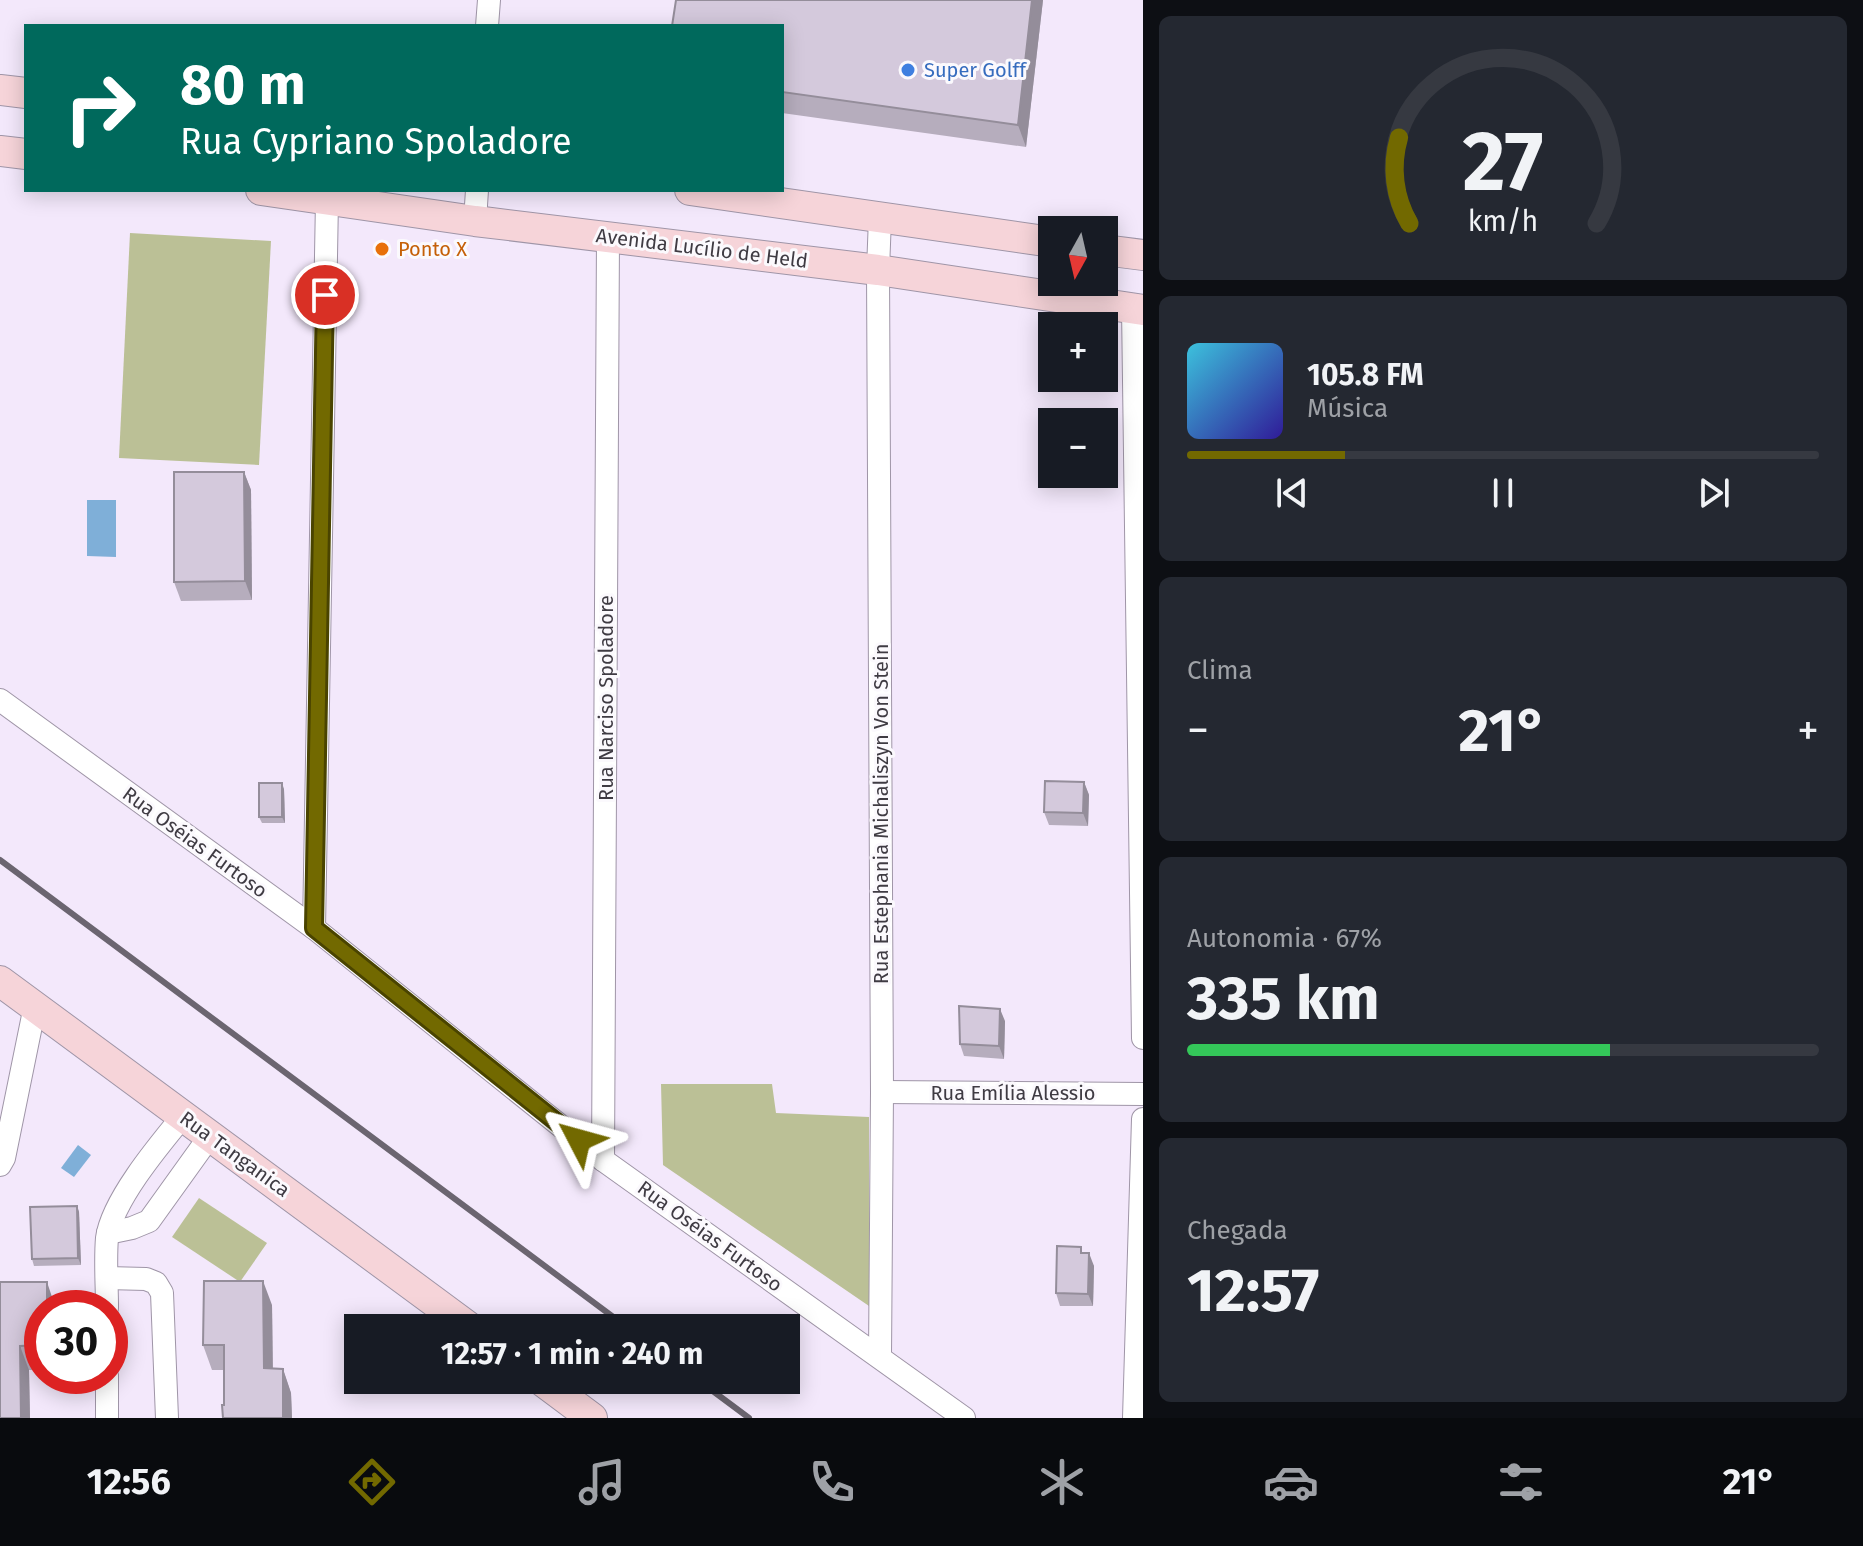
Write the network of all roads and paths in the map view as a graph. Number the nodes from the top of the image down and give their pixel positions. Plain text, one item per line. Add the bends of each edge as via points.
1 (489, 0) edge
2 (487, 24) edge
3 (0, 90) edge
4 (24, 93) edge
5 (0, 151) edge
6 (24, 154) edge
7 (274, 192) edge
8 (477, 192) edge
9 (704, 192) edge
10 (327, 200) junction
11 (880, 218) junction
12 (475, 221) junction
13 (608, 236) junction
14 (1038, 240) edge
15 (1118, 252) edge
16 (1143, 255) edge
17 (878, 270) junction
18 (1138, 309) edge
19 (0, 700) edge
20 (314, 928) junction
21 (0, 981) edge
22 (35, 1006) junction
23 (1143, 1038) edge
24 (882, 1092) junction
25 (1143, 1094) edge
26 (183, 1116) junction
27 (1143, 1119) edge
28 (210, 1136) junction
29 (603, 1160) junction
30 (0, 1165) edge
31 (108, 1233) junction
32 (107, 1278) junction
33 (107, 1290) edge
34 (451, 1314) edge
35 (880, 1357) junction
36 (107, 1394) edge
37 (560, 1394) edge
38 (107, 1418) edge
39 (167, 1418) edge
40 (592, 1418) edge
41 (964, 1418) edge
42 (1134, 1418) edge

1 - 2 street
3 - 4 main road
5 - 6 main road
7 - 10 main road, Avenida Lucílio de Held
8 - 12 street
9 - 11 main road
10 - 12 main road, Avenida Lucílio de Held
10 - 20 street
11 - 14 main road
11 - 17 street, Rua Estephania Michaliszyn Von Stein
12 - 13 main road, Avenida Lucílio de Held
13 - 17 main road, Avenida Lucílio de Held
13 - 29 street, Rua Narciso Spoladore
15 - 16 main road
17 - 18 main road, Avenida Lucílio de Held
17 - 24 street, Rua Estephania Michaliszyn Von Stein
18 - 23 street
19 - 20 street, Rua Oséias Furtoso
20 - 29 street, Rua Oséias Furtoso
21 - 22 main road, Rua Tanganica
22 - 26 main road, Rua Tanganica
22 - 30 street
24 - 25 street, Rua Emília Alessio
24 - 35 street, Rua Estephania Michaliszyn Von Stein
26 - 28 main road, Rua Tanganica
26 - 31 street via 148,1159 112,1217
27 - 42 street
28 - 31 street via 149,1221
28 - 34 main road, Rua Tanganica
29 - 35 street, Rua Oséias Furtoso
31 - 32 street
32 - 33 street
32 - 39 street via 146,1279 162,1293
35 - 41 street, Rua Oséias Furtoso
36 - 38 street
37 - 40 main road

